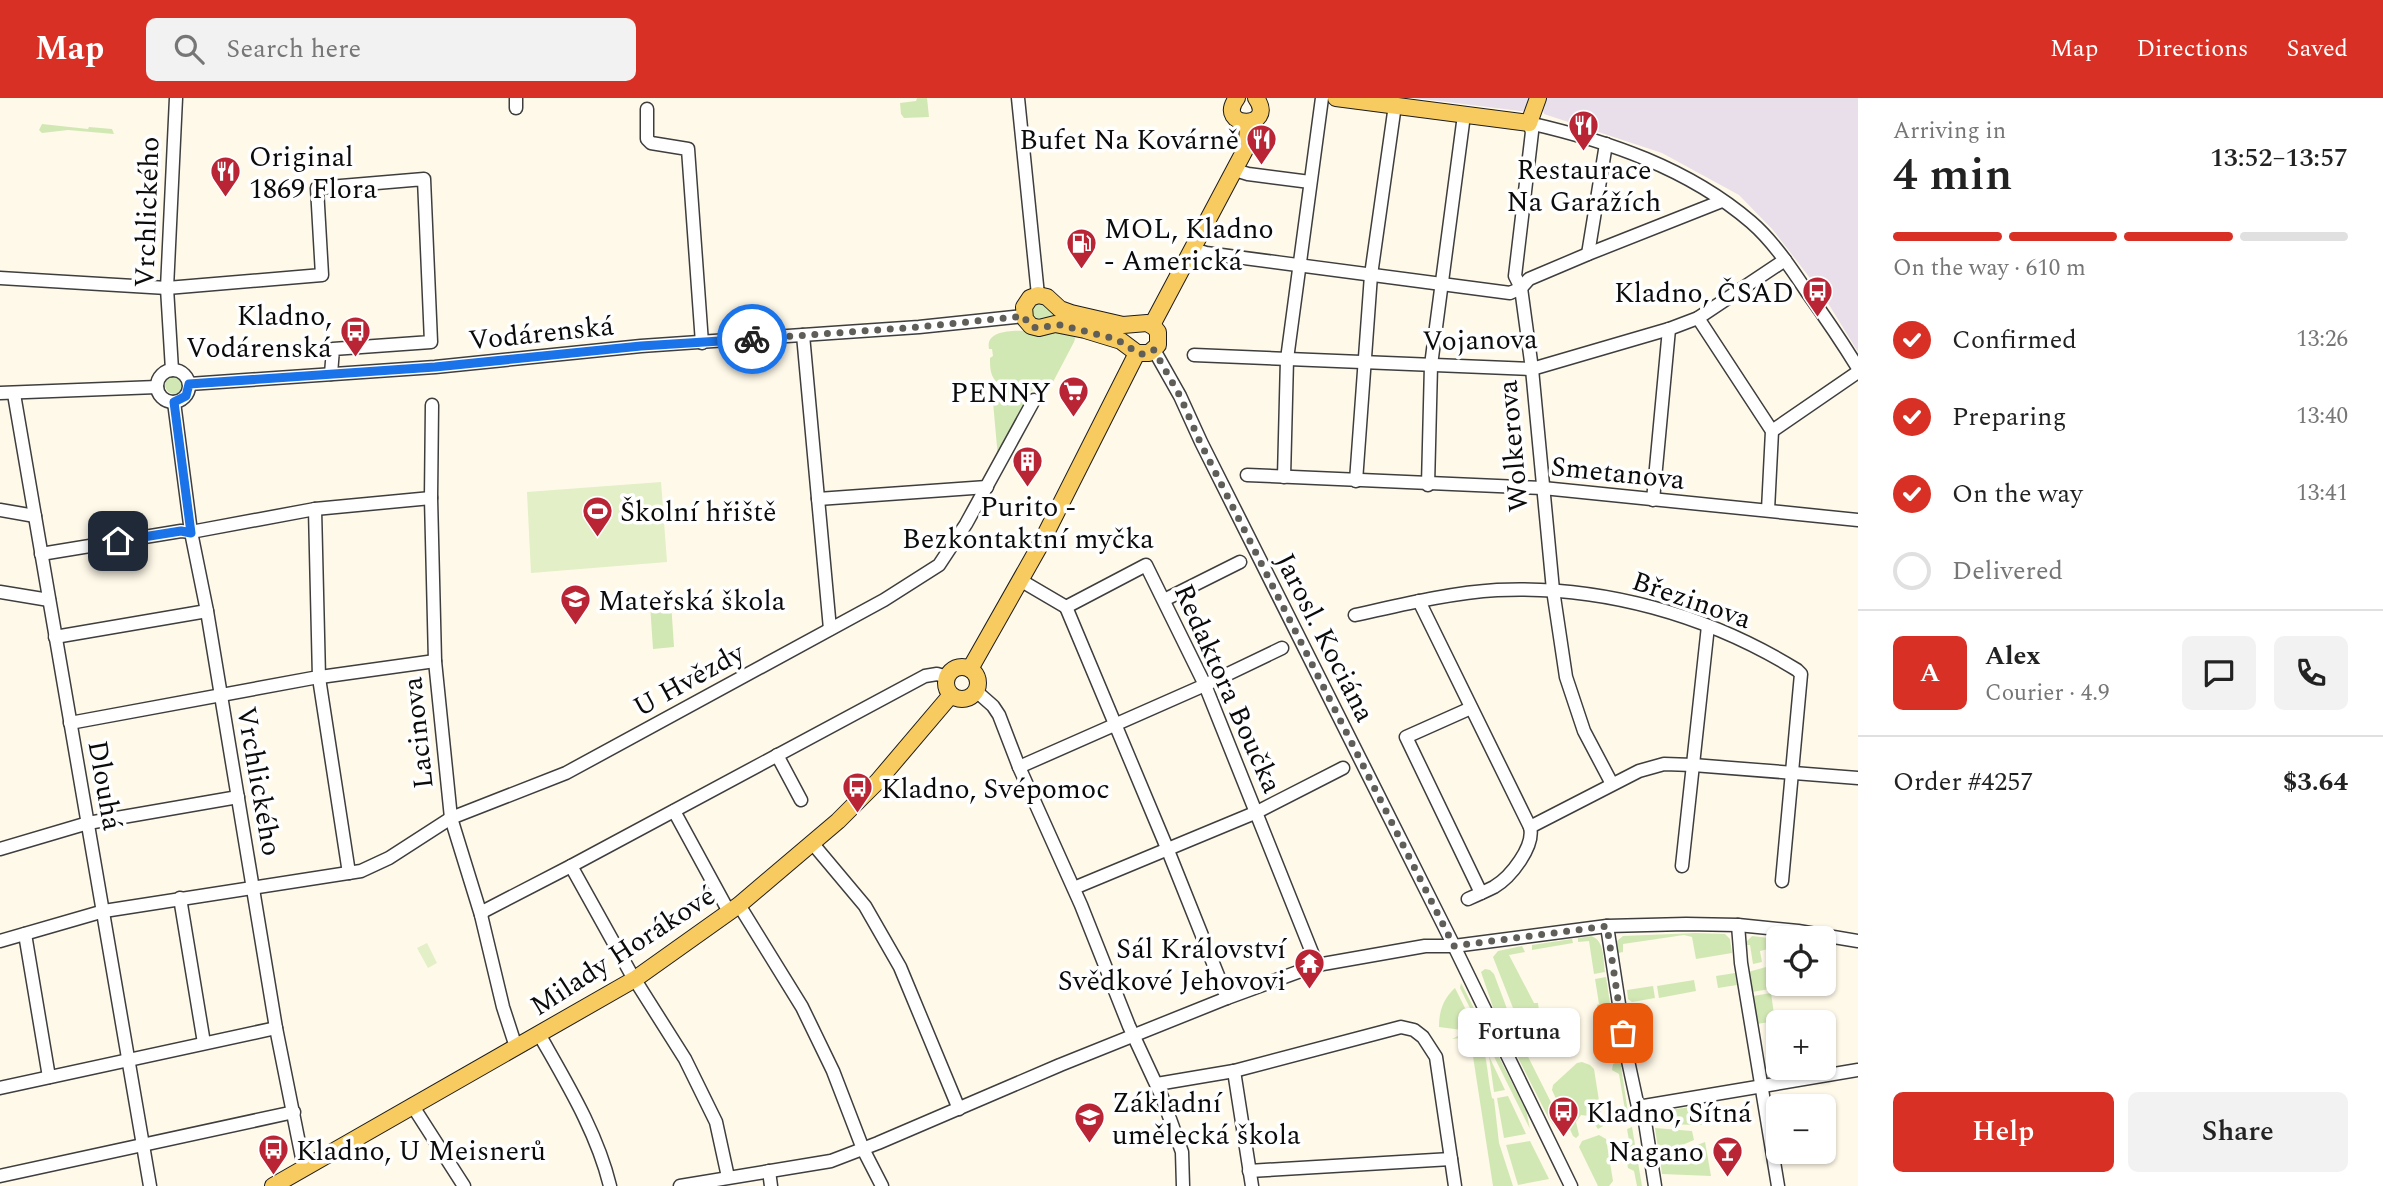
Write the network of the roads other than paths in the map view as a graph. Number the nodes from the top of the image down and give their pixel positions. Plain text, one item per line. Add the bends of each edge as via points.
1 (176, 98) edge
2 (1018, 98) edge
3 (1237, 98) edge
4 (1322, 98) edge
5 (1336, 98) edge
6 (1538, 98) edge
7 (1263, 100) edge
8 (1395, 105) junction
9 (647, 109) dead end
10 (1464, 115) junction
11 (1248, 122) junction
12 (1529, 123) junction
13 (1606, 144) junction
14 (1235, 170) junction
15 (1310, 182) junction
16 (1722, 201) junction
17 (1193, 249) junction
18 (1588, 254) junction
19 (1785, 260) junction
20 (1300, 266) junction
21 (1371, 275) junction
22 (0, 278) edge
23 (1442, 285) junction
24 (167, 288) junction
25 (1521, 288) junction
26 (1038, 295) junction
27 (1024, 316) junction
28 (1698, 318) junction
29 (1152, 325) junction
30 (1669, 329) junction
31 (803, 335) junction
32 (702, 343) junction
33 (1154, 350) junction
34 (1137, 353) junction
35 (1194, 355) dead end
36 (1287, 359) junction
37 (1365, 362) junction
38 (1431, 365) junction
39 (1532, 369) junction
40 (172, 370) junction
41 (1858, 370) edge
42 (331, 374) junction
43 (189, 384) junction
44 (157, 387) junction
45 (0, 393) edge
46 (14, 394) junction
47 (1034, 400) dead end
48 (174, 402) junction
49 (432, 405) dead end
50 (1772, 431) junction
51 (1247, 475) dead end
52 (1284, 477) junction
53 (1356, 481) junction
54 (1428, 485) junction
55 (987, 487) junction
56 (1542, 488) junction
57 (431, 498) junction
58 (818, 499) junction
59 (1653, 500) junction
60 (315, 509) junction
61 (0, 510) edge
62 (1768, 510) junction
63 (35, 516) junction
64 (1858, 520) edge
65 (191, 533) junction
66 (41, 554) junction
67 (1240, 562) dead end
68 (1020, 580) junction
69 (1553, 590) junction
70 (0, 592) edge
71 (49, 600) junction
72 (1164, 600) junction
73 (1419, 601) junction
74 (1066, 607) junction
75 (207, 611) junction
76 (1355, 615) dead end
77 (1708, 626) junction
78 (830, 629) junction
79 (55, 637) junction
80 (1282, 648) dead end
81 (435, 661) junction
82 (970, 669) junction
83 (947, 677) junction
84 (319, 678) junction
85 (1205, 685) junction
86 (976, 691) junction
87 (221, 695) junction
88 (951, 695) junction
89 (1471, 708) junction
90 (70, 723) junction
91 (1115, 723) junction
92 (777, 755) junction
93 (1693, 765) junction
94 (1019, 767) junction
95 (1343, 768) dead end
96 (1792, 773) junction
97 (1858, 778) edge
98 (1612, 784) junction
99 (238, 797) junction
100 (802, 800) dead end
101 (674, 811) junction
102 (1257, 812) junction
103 (451, 818) junction
104 (88, 823) junction
105 (1530, 827) junction
106 (813, 844) junction
107 (1167, 848) junction
108 (0, 849) edge
109 (571, 866) junction
110 (1682, 866) dead end
111 (349, 873) junction
112 (1782, 881) dead end
113 (253, 887) junction
114 (1074, 888) junction
115 (180, 898) junction
116 (734, 909) junction
117 (104, 911) junction
118 (481, 915) junction
119 (1738, 925) junction
120 (1607, 926) junction
121 (25, 934) junction
122 (0, 941) edge
123 (1858, 941) edge
124 (1454, 946) junction
125 (1317, 965) junction
126 (635, 979) junction
127 (1227, 998) junction
128 (276, 1028) junction
129 (539, 1034) junction
130 (1135, 1035) junction
131 (204, 1042) junction
132 (516, 1047) junction
133 (128, 1061) junction
134 (1858, 1070) edge
135 (1234, 1071) junction
136 (49, 1077) junction
137 (1157, 1084) junction
138 (1761, 1086) junction
139 (0, 1088) edge
140 (412, 1105) junction
141 (1638, 1107) junction
142 (959, 1108) junction
143 (293, 1112) junction
144 (144, 1145) junction
145 (863, 1149) junction
146 (1451, 1159) junction
147 (304, 1168) junction
148 (769, 1171) junction
149 (1250, 1171) junction
150 (0, 1176) edge
151 (728, 1177) junction
152 (150, 1186) edge
153 (273, 1186) edge
154 (464, 1186) edge
155 (610, 1186) edge
156 (680, 1186) edge
157 (771, 1186) edge
158 (882, 1186) edge
159 (1183, 1186) edge
160 (1252, 1186) edge
161 (1455, 1186) edge
162 (1572, 1186) edge
163 (1655, 1186) edge
164 (1778, 1186) edge

1 - 24 street, Vrchlického
2 - 26 street
3 - 11 main road via 1233,113
4 - 15 street
5 - 8 main road
6 - 12 main road, Wolkerova
7 - 11 main road via 1258,116
8 - 10 main road
8 - 21 street
9 - 32 street via 646,139 651,144 688,149
10 - 12 main road
10 - 23 street
11 - 14 main road via 1247,146
12 - 13 street
12 - 25 street, Wolkerova via 1532,132 1515,276
13 - 16 street via 1686,177
13 - 18 street
14 - 15 street
14 - 17 main road
15 - 20 street
16 - 18 street
16 - 19 street via 1752,222
17 - 20 street
17 - 29 main road
18 - 25 street via 1530,279
19 - 28 street, Vojanova
19 - 41 street
20 - 21 street
20 - 36 street
21 - 23 street
21 - 37 street
22 - 24 street
23 - 25 street via 1510,293
23 - 38 street
24 - 40 street, Vrchlického
24 - 42 street via 322,275 317,188 424,179 431,342 333,349
25 - 39 street, Wolkerova
26 - 27 main road via 1026,302
26 - 29 main road via 1060,309 1099,320
27 - 31 street, Vodárenská
27 - 34 main road via 1036,328 1055,324 1084,330 1121,341
28 - 30 street, Vojanova
28 - 50 street
29 - 33 main road via 1159,338
30 - 39 street, Vojanova
30 - 59 street
31 - 32 street, Vodárenská
31 - 58 street
32 - 42 street, Vodárenská
33 - 34 main road
33 - 124 street, Jarosl. Kociána
34 - 68 main road
35 - 36 street, Vojanova
36 - 37 street, Vojanova
36 - 52 street
37 - 38 street, Vojanova
37 - 53 street
38 - 39 street, Vojanova
38 - 54 street
39 - 56 street, Wolkerova
40 - 43 street via 185,375
40 - 44 street via 163,374
41 - 50 street
42 - 43 street, Vodárenská
43 - 48 street via 186,396
44 - 46 street
44 - 48 street via 163,398
45 - 46 street
46 - 63 street, Dlouhá
47 - 55 street, U Hvězdy
48 - 65 street, Vrchlického
49 - 57 street, Lacinova
50 - 62 street
51 - 52 street, Smetanova
52 - 53 street, Smetanova
53 - 54 street, Smetanova
54 - 56 street, Smetanova
55 - 58 street
55 - 78 street, U Hvězdy via 939,565
56 - 59 street, Smetanova
56 - 69 street, Wolkerova
57 - 60 street
57 - 81 street, Lacinova
58 - 78 street
59 - 62 street, Smetanova
60 - 65 street
60 - 84 street
61 - 63 street
62 - 64 street, Smetanova
63 - 66 street, Dlouhá
65 - 66 street
65 - 75 street, Vrchlického
66 - 71 street, Dlouhá
67 - 72 street
68 - 74 street
68 - 82 main road
69 - 73 street, Březinova via 1496,590
69 - 77 street, Březinova via 1651,606
69 - 98 street, Wolkerova via 1566,677 1584,731
70 - 71 street
71 - 79 street, Dlouhá
72 - 74 street, Redaktora Boučka via 1146,565
72 - 85 street, Redaktora Boučka
73 - 76 street, Březinova
73 - 89 street
74 - 91 street
75 - 79 street
75 - 87 street, Vrchlického
77 - 93 street
77 - 96 street, Březinova via 1767,651 1801,674
78 - 103 street, U Hvězdy via 566,773
79 - 90 street, Dlouhá
80 - 85 street
81 - 84 street
81 - 103 street, Lacinova
82 - 83 main road via 954,669
82 - 86 main road via 977,677
83 - 88 main road
83 - 92 street via 925,676
84 - 87 street
84 - 111 street
85 - 91 street
85 - 102 street, Redaktora Boučka
86 - 88 main road via 962,700
86 - 94 street via 999,715
87 - 90 street
87 - 99 street, Vrchlického
88 - 106 main road, Milady Horákové via 877,781
89 - 105 street
89 - 105 street via 1406,737 1474,896 1504,880 1531,843
90 - 104 street, Dlouhá
91 - 94 street
91 - 107 street
92 - 100 street
92 - 101 street
93 - 96 street
93 - 98 street via 1664,764
93 - 110 street
94 - 114 street
95 - 102 street
96 - 97 street
96 - 112 street, Březinova
98 - 105 street
99 - 104 street
99 - 113 street, Vrchlického
101 - 109 street
101 - 116 street
102 - 107 street
102 - 125 street, Redaktora Boučka
103 - 111 street, U Hvězdy via 388,858
103 - 118 street, Lacinova
104 - 108 street
104 - 117 street, Dlouhá
106 - 116 main road, Milady Horákové
106 - 142 street via 865,906 900,967
107 - 114 street
107 - 127 street
109 - 118 street
109 - 126 street
111 - 113 street, U Hvězdy
113 - 115 street, U Hvězdy
113 - 128 street, Vrchlického
114 - 130 street
115 - 117 street, U Hvězdy
115 - 131 street
116 - 126 main road, Milady Horákové
116 - 145 street via 802,1007 833,1070
117 - 121 street, U Hvězdy
117 - 133 street, Dlouhá
118 - 132 street, Lacinova
119 - 120 street
119 - 123 street
119 - 138 street
120 - 124 street
120 - 141 street
121 - 122 street, U Hvězdy
121 - 136 street
124 - 125 street via 1425,946
124 - 162 street, Jarosl. Kociána
125 - 127 street
126 - 129 main road, Milady Horákové
126 - 151 street via 685,1059 716,1122
127 - 130 street
128 - 131 street
128 - 143 street, Vrchlického
129 - 132 main road, Milady Horákové
129 - 155 street via 580,1109
130 - 137 street
130 - 142 street
131 - 133 street
132 - 140 main road, Milady Horákové
133 - 136 street
133 - 144 street, Dlouhá
134 - 138 street
135 - 137 street
135 - 146 street via 1401,1027 1414,1030 1436,1057
135 - 149 street
136 - 139 street
137 - 159 street via 1182,1152
138 - 141 street
138 - 164 street
140 - 147 main road, Milady Horákové
140 - 154 street
141 - 163 street via 1645,1122
142 - 145 street
143 - 144 street
143 - 147 street, Vrchlického
144 - 150 street
144 - 152 street, Dlouhá
145 - 148 street via 831,1161
145 - 158 street
146 - 149 street
146 - 161 street
147 - 153 main road, Milady Horákové
148 - 151 street
148 - 157 street
149 - 160 street
151 - 156 street

